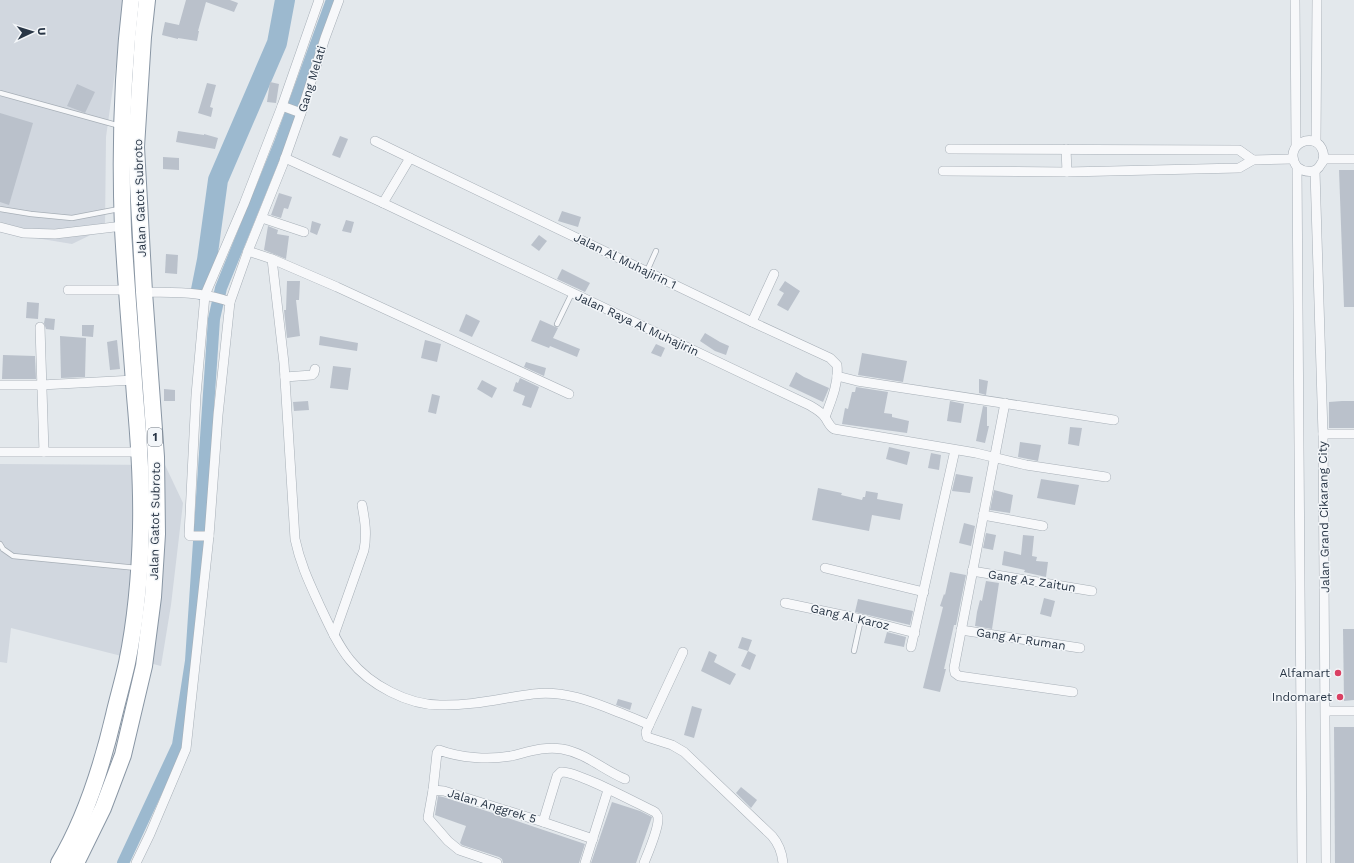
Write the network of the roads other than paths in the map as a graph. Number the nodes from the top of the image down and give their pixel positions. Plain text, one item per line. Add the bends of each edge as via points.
1 (131, 0) edge
2 (147, 0) edge
3 (320, 0) edge
4 (339, 0) edge
5 (1295, 0) edge
6 (1317, 0) edge
7 (0, 93) edge
8 (283, 106) junction
9 (299, 112) junction
10 (121, 127) junction
11 (375, 141) dead end
12 (1316, 142) junction
13 (1296, 146) junction
14 (950, 149) dead end
15 (1066, 149) junction
16 (285, 158) junction
17 (410, 158) junction
18 (1323, 159) junction
19 (1354, 159) edge
20 (1253, 160) junction
21 (1295, 163) junction
22 (1315, 171) junction
23 (943, 172) dead end
24 (1067, 172) junction
25 (383, 203) junction
26 (0, 209) edge
27 (123, 209) junction
28 (262, 218) junction
29 (123, 226) junction
30 (0, 227) edge
31 (304, 232) dead end
32 (248, 251) junction
33 (656, 251) dead end
34 (272, 259) junction
35 (647, 271) junction
36 (774, 274) dead end
37 (68, 290) dead end
38 (127, 290) junction
39 (144, 292) junction
40 (572, 293) junction
41 (207, 295) junction
42 (226, 300) junction
43 (752, 322) junction
44 (557, 324) dead end
45 (40, 327) dead end
46 (315, 369) dead end
47 (837, 376) junction
48 (285, 377) junction
49 (134, 380) junction
50 (0, 385) edge
51 (41, 385) junction
52 (569, 394) dead end
53 (1005, 403) junction
54 (825, 417) junction
55 (1114, 420) dead end
56 (1323, 434) junction
57 (1354, 434) edge
58 (955, 450) junction
59 (0, 452) edge
60 (44, 452) junction
61 (140, 452) junction
62 (994, 458) junction
63 (1106, 477) dead end
64 (362, 505) dead end
65 (983, 515) junction
66 (1043, 526) dead end
67 (207, 536) junction
68 (0, 544) edge
69 (139, 568) junction
70 (825, 568) dead end
71 (972, 571) junction
72 (1092, 591) dead end
73 (924, 592) junction
74 (785, 603) dead end
75 (861, 619) junction
76 (961, 630) junction
77 (915, 632) junction
78 (334, 635) junction
79 (911, 647) dead end
80 (1080, 648) dead end
81 (854, 651) dead end
82 (683, 652) dead end
83 (1072, 692) dead end
84 (1326, 711) junction
85 (1354, 711) edge
86 (649, 726) junction
87 (625, 779) dead end
88 (433, 790) junction
89 (608, 790) junction
90 (543, 822) junction
91 (592, 839) junction
92 (59, 863) edge
93 (76, 863) edge
94 (136, 863) edge
95 (497, 863) edge
96 (585, 863) edge
97 (644, 863) edge
98 (783, 863) edge
99 (1302, 863) edge
100 (1326, 863) edge

1 - 10 highway, Jalan Gatot Subroto / 1
2 - 39 highway, Jalan Gatot Subroto / 1 via 136,147
3 - 8 street
4 - 9 street, Gang Melati
5 - 13 street
6 - 12 street
7 - 10 lane
8 - 9 street
8 - 41 street
9 - 16 street, Gang Melati
10 - 27 highway, Jalan Gatot Subroto / 1
11 - 17 street, Jalan Al Muhajirin 1
12 - 13 street via 1306,140
12 - 18 street via 1322,150
13 - 21 street via 1292,154
14 - 15 street
15 - 20 street via 1239,150
15 - 24 street
16 - 25 street, Jalan Raya Al Muhajirin
16 - 28 street, Gang Melati
17 - 25 street
17 - 35 street, Jalan Al Muhajirin 1
18 - 19 street
18 - 22 street
20 - 21 street
20 - 24 street via 1239,168
21 - 22 street via 1305,172
21 - 99 street
22 - 56 street, Jalan Grand Cikarang City
23 - 24 street
25 - 40 street, Jalan Raya Al Muhajirin
26 - 27 lane via 72,218
27 - 29 highway, Jalan Gatot Subroto / 1
28 - 31 street
28 - 32 street, Gang Melati
29 - 30 street via 55,234 23,233
29 - 38 highway, Jalan Gatot Subroto / 1
32 - 34 street
32 - 42 street, Gang Melati
33 - 35 lane
34 - 48 street
34 - 52 street
35 - 43 street, Jalan Al Muhajirin 1
36 - 43 street
37 - 38 street
38 - 49 highway, Jalan Gatot Subroto / 1
39 - 41 street
39 - 93 highway, Jalan Gatot Subroto / 1 via 156,457 157,534 153,597 144,666 123,755 103,808
40 - 44 lane
40 - 54 street, Jalan Raya Al Muhajirin via 809,405
41 - 42 street
41 - 67 street via 196,395 190,536
42 - 67 street, Gang Melati
43 - 47 street, Jalan Al Muhajirin 1 via 830,358 837,365
45 - 51 street
46 - 48 street via 312,375
47 - 53 street
47 - 54 street via 834,394
48 - 78 street via 295,539 306,577
49 - 51 street
49 - 61 highway, Jalan Gatot Subroto / 1
50 - 51 street
51 - 60 street
53 - 55 street
53 - 62 street
54 - 58 street, Jalan Raya Al Muhajirin via 834,430
56 - 57 street
56 - 84 street, Jalan Grand Cikarang City
58 - 62 street, Jalan Raya Al Muhajirin
58 - 73 street
59 - 60 street
60 - 61 street
61 - 69 highway, Jalan Gatot Subroto / 1
62 - 63 street, Jalan Raya Al Muhajirin
62 - 65 street
64 - 78 street via 365,544
65 - 66 street
65 - 71 street
67 - 94 street, Gang Melati via 186,749
68 - 69 lane via 13,556
69 - 92 highway, Jalan Gatot Subroto / 1 via 127,663 105,752 84,811
70 - 73 street
71 - 72 street, Gang Az Zaitun
71 - 76 street
73 - 77 street
74 - 75 street, Gang Al Karoz
75 - 77 street, Gang Al Karoz
75 - 81 lane
76 - 80 street, Gang Ar Ruman
76 - 83 street via 954,668 959,676
77 - 79 street
78 - 86 street via 350,660 362,672 384,689 422,703 461,705 534,694 565,694 595,703
82 - 86 street
84 - 85 street
84 - 100 street, Jalan Grand Cikarang City
86 - 98 street via 647,736 684,752 772,836 778,843
87 - 88 street via 582,755 561,749 540,749 509,756 482,758 458,756 439,750 436,753
88 - 90 street, Jalan Anggrek 5 via 444,791
88 - 95 street, Jalan Anggrek 5 via 428,818 443,836 460,850
89 - 90 street via 568,772 561,772 557,776
89 - 91 street
89 - 97 street via 657,815 656,828
90 - 91 street, Jalan Anggrek 5
91 - 96 street

